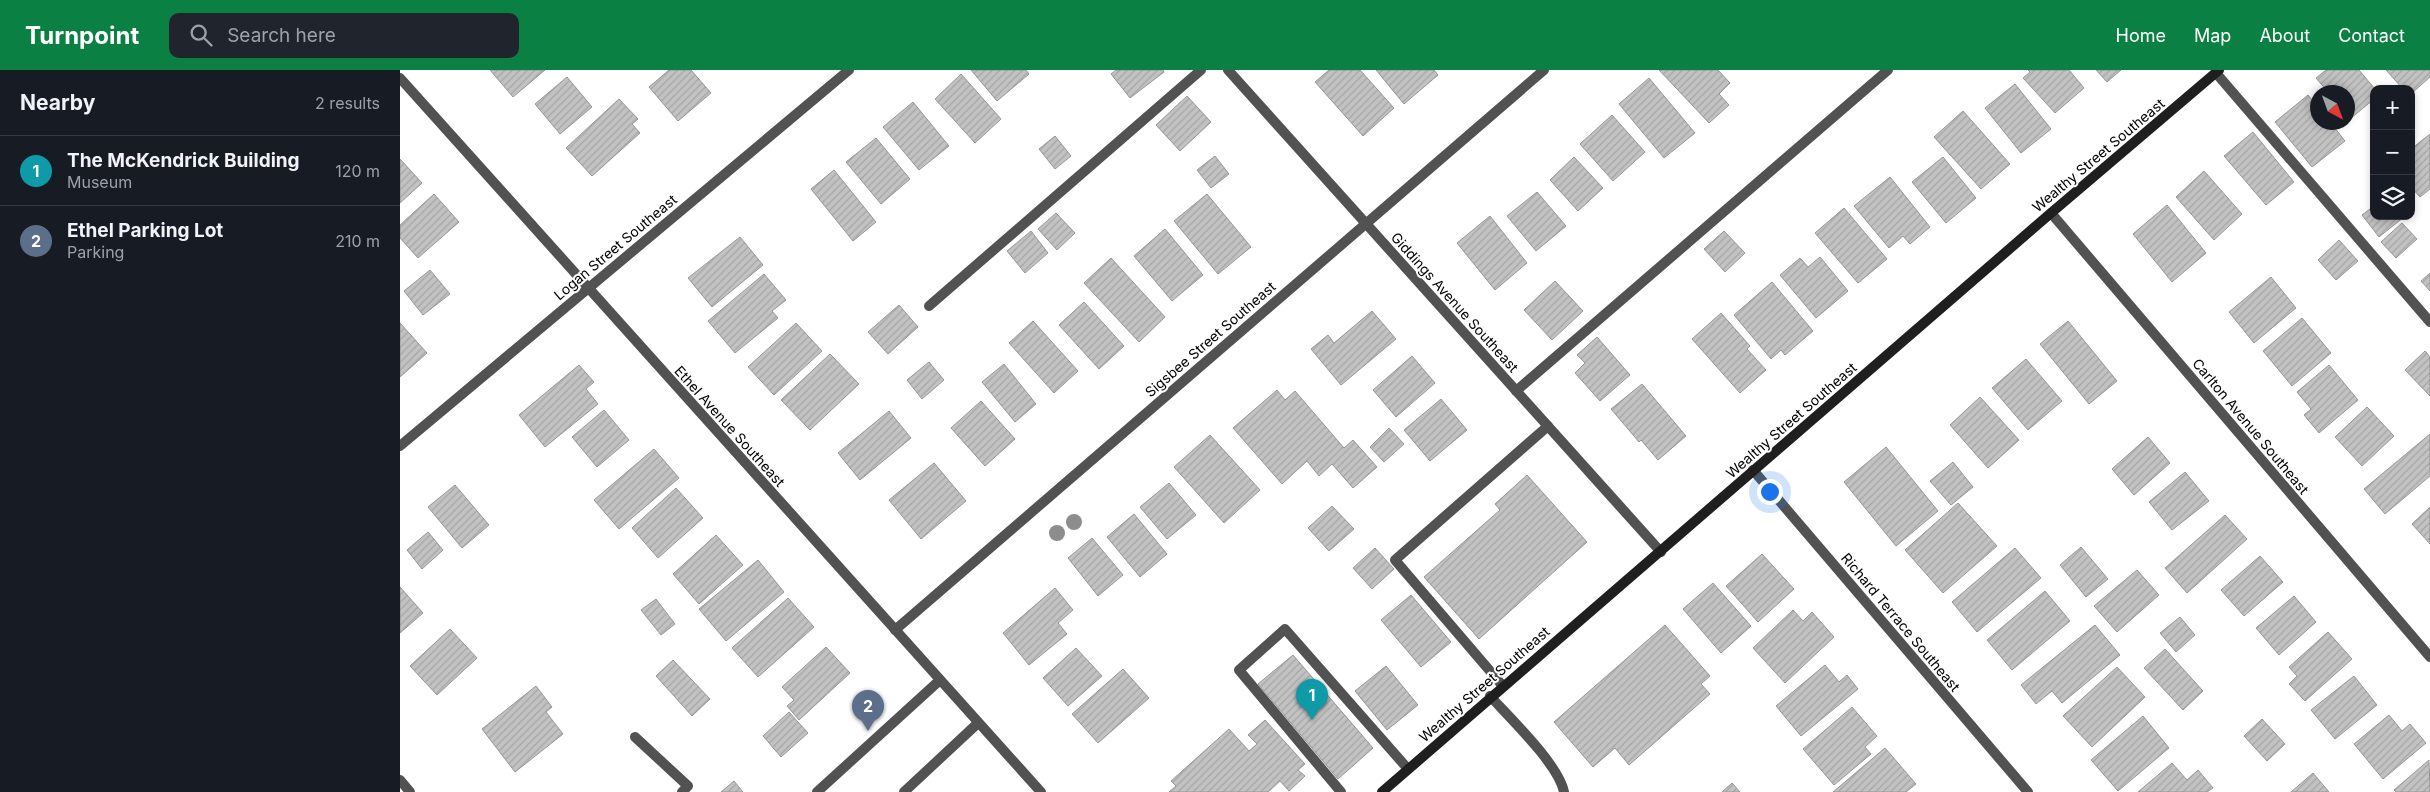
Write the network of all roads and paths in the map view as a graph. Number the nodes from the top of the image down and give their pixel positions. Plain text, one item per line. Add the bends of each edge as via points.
1 (849, 70) edge
2 (1201, 70) edge
3 (1228, 70) edge
4 (1544, 70) edge
5 (1888, 70) edge
6 (2218, 72) edge
7 (400, 78) edge
8 (2050, 213) junction
9 (1366, 224) junction
10 (588, 287) junction
11 (929, 306) dead end
12 (2430, 322) edge
13 (1516, 391) junction
14 (1548, 426) junction
15 (400, 446) edge
16 (1753, 470) junction
17 (1661, 552) junction
18 (895, 630) junction
19 (2430, 657) edge
20 (940, 680) junction
21 (1502, 685) junction
22 (1490, 696) junction
23 (978, 723) junction
24 (635, 737) dead end
25 (1408, 769) junction
26 (400, 780) edge
27 (1035, 790) edge
28 (410, 792) edge
29 (682, 792) edge
30 (817, 792) edge
31 (904, 792) edge
32 (1341, 792) edge
33 (1382, 792) edge
34 (1564, 792) edge
35 (2028, 792) edge

1 - 10 street, Logan Street Southeast
2 - 11 street
3 - 9 street, Giddings Avenue Southeast
4 - 9 street, Sigsbee Street Southeast
5 - 13 street
6 - 8 main road, Wealthy Street Southeast
6 - 12 street
7 - 10 street, Ethel Avenue Southeast
8 - 16 main road, Wealthy Street Southeast
8 - 19 street, Carlton Avenue Southeast
9 - 13 street, Giddings Avenue Southeast
9 - 18 street, Sigsbee Street Southeast
10 - 15 street, Logan Street Southeast
10 - 18 street, Ethel Avenue Southeast
13 - 14 street, Giddings Avenue Southeast
14 - 17 street, Giddings Avenue Southeast
14 - 21 street via 1395,560
16 - 17 main road, Wealthy Street Southeast
16 - 35 street, Richard Terrace Southeast
17 - 21 main road, Wealthy Street Southeast
18 - 20 street, Ethel Avenue Southeast
20 - 23 street, Ethel Avenue Southeast
20 - 30 street
21 - 22 main road, Wealthy Street Southeast
22 - 25 main road, Wealthy Street Southeast
22 - 34 street via 1552,767
23 - 27 street, Ethel Avenue Southeast
23 - 31 street
24 - 29 street via 688,786
25 - 32 street via 1284,629 1239,670
25 - 33 main road, Wealthy Street Southeast
26 - 28 street

